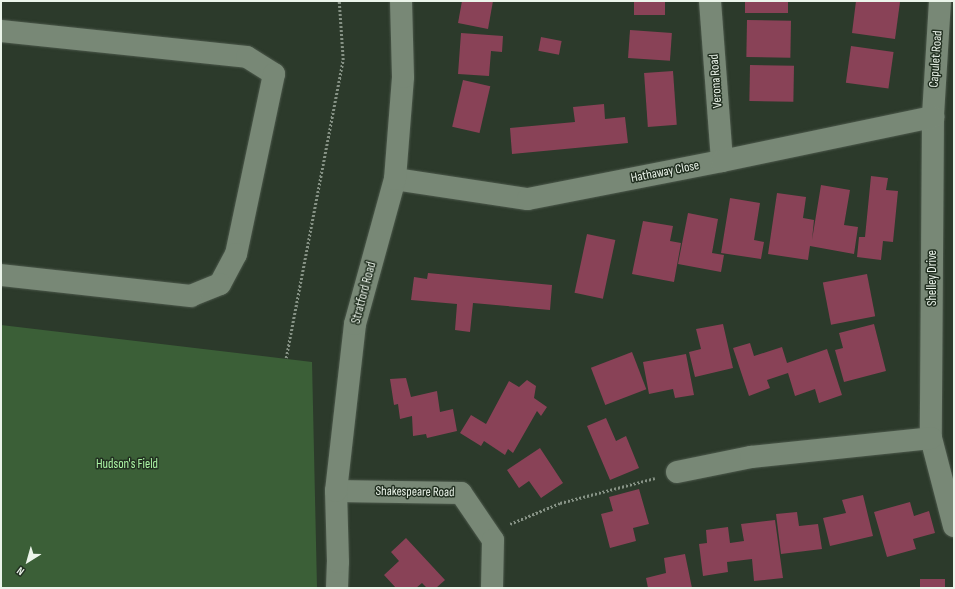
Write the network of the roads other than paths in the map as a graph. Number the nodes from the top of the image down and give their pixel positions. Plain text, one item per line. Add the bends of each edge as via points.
1 (401, 1) edge
2 (710, 1) edge
3 (940, 1) edge
4 (1, 31) edge
5 (933, 117) junction
6 (722, 161) junction
7 (395, 180) junction
8 (1, 275) edge
9 (931, 438) junction
10 (677, 472) road end
11 (336, 491) junction
12 (954, 526) edge
13 (337, 588) edge
14 (492, 588) edge

1 - 7 street, Stratford Road via 403,77
2 - 6 street, Verona Road
3 - 5 street, Capulet Road
4 - 8 street via 247,57 274,74 236,254 220,284 191,296
5 - 6 street, Hathaway Close
5 - 9 street, Shelley Drive
6 - 7 street, Hathaway Close via 528,199
7 - 11 street, Stratford Road via 355,324
9 - 10 street via 751,457
9 - 12 street, Shelley Drive
11 - 13 street, Stratford Road
11 - 14 street, Shakespeare Road via 461,493 492,540

